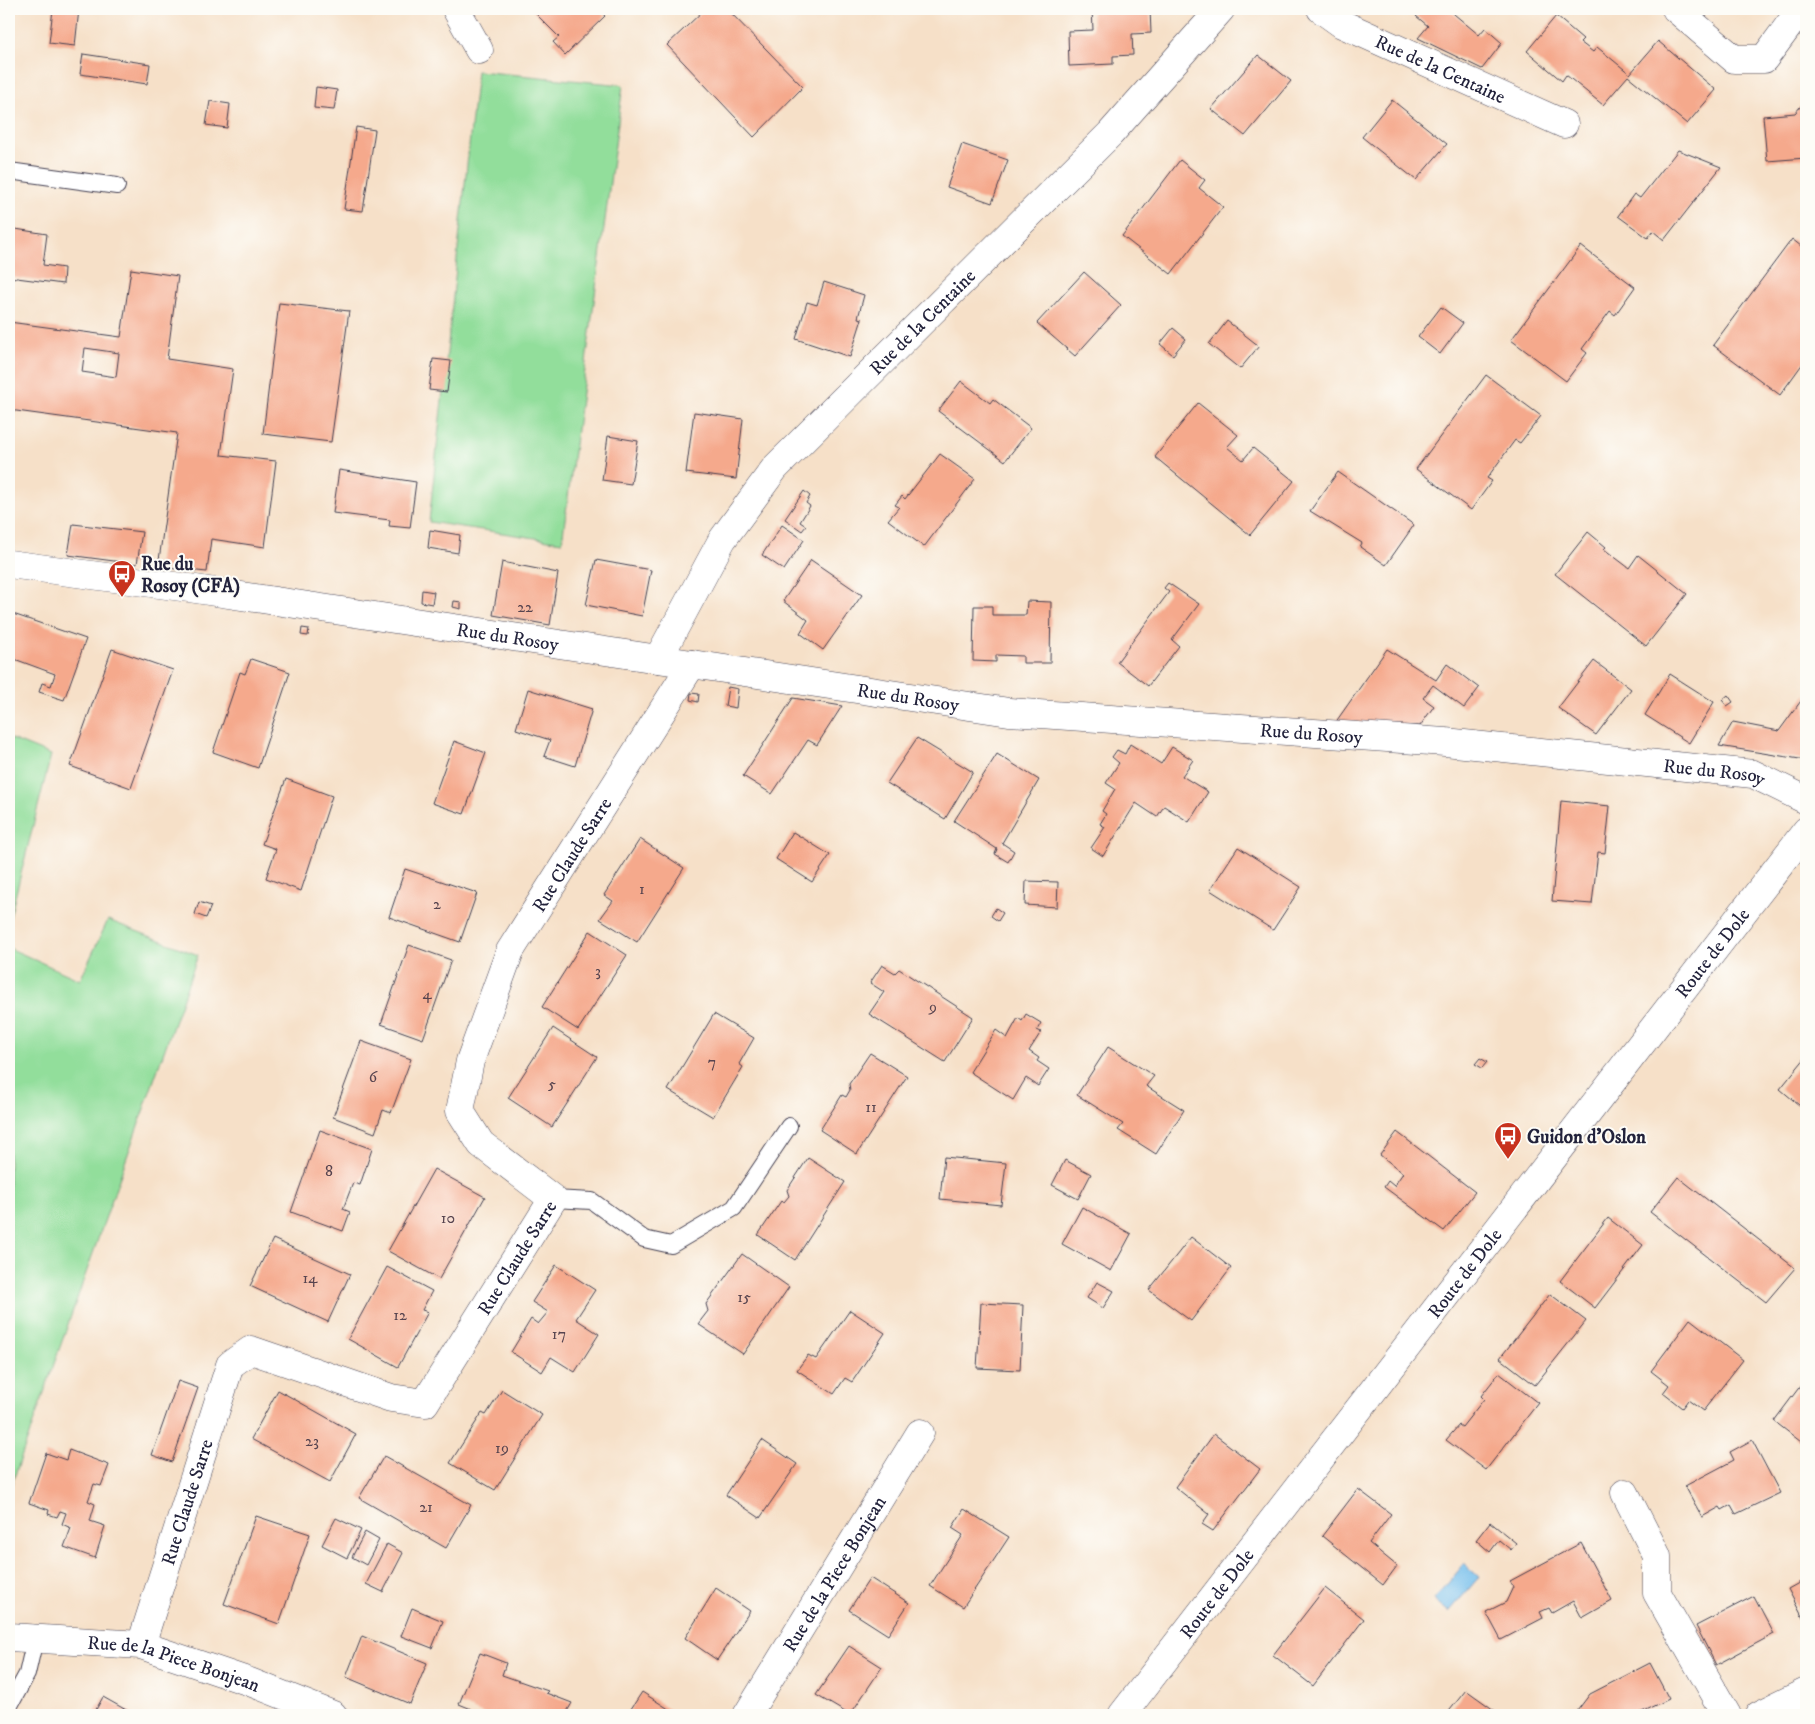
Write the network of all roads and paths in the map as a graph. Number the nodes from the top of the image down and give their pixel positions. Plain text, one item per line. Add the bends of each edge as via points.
1 (456, 9) edge
2 (1221, 9) edge
3 (1321, 9) edge
4 (1676, 9) edge
5 (1801, 9) edge
6 (479, 50) dead end
7 (1564, 124) dead end
8 (9, 170) edge
9 (117, 186) dead end
10 (9, 564) edge
11 (658, 659) junction
12 (692, 664) junction
13 (1806, 800) edge
14 (1806, 831) edge
15 (789, 1126) dead end
16 (553, 1200) junction
17 (920, 1432) dead end
18 (1625, 1493) dead end
19 (22, 1638) edge
20 (141, 1645) junction
21 (1806, 1692) edge
22 (9, 1707) edge
23 (332, 1715) edge
24 (747, 1715) edge
25 (1122, 1715) edge
26 (1727, 1715) edge
27 (1759, 1715) edge

1 - 6 street
2 - 11 street, Rue de la Centaine via 1110,134 775,468 722,540
3 - 7 street, Rue de la Centaine via 1342,24
4 - 5 street via 1734,59 1764,59
8 - 9 lane
10 - 11 street, Rue du Rosoy
11 - 12 street, Rue du Rosoy
12 - 13 street, Rue du Rosoy via 1009,712 1444,742 1753,774
12 - 16 street, Rue Claude Sarre via 510,951 470,1061 460,1111 481,1144
14 - 25 street, Route de Dole
15 - 16 lane via 734,1208 671,1245 644,1239 592,1201
16 - 20 street, Rue Claude Sarre via 425,1403 391,1398 251,1350 230,1365
17 - 24 street, Rue de la Piece Bonjean
18 - 26 street via 1657,1556 1657,1593
19 - 20 street, Rue de la Piece Bonjean
19 - 22 lane via 27,1674
20 - 23 street, Rue de la Piece Bonjean via 250,1682
21 - 27 street

